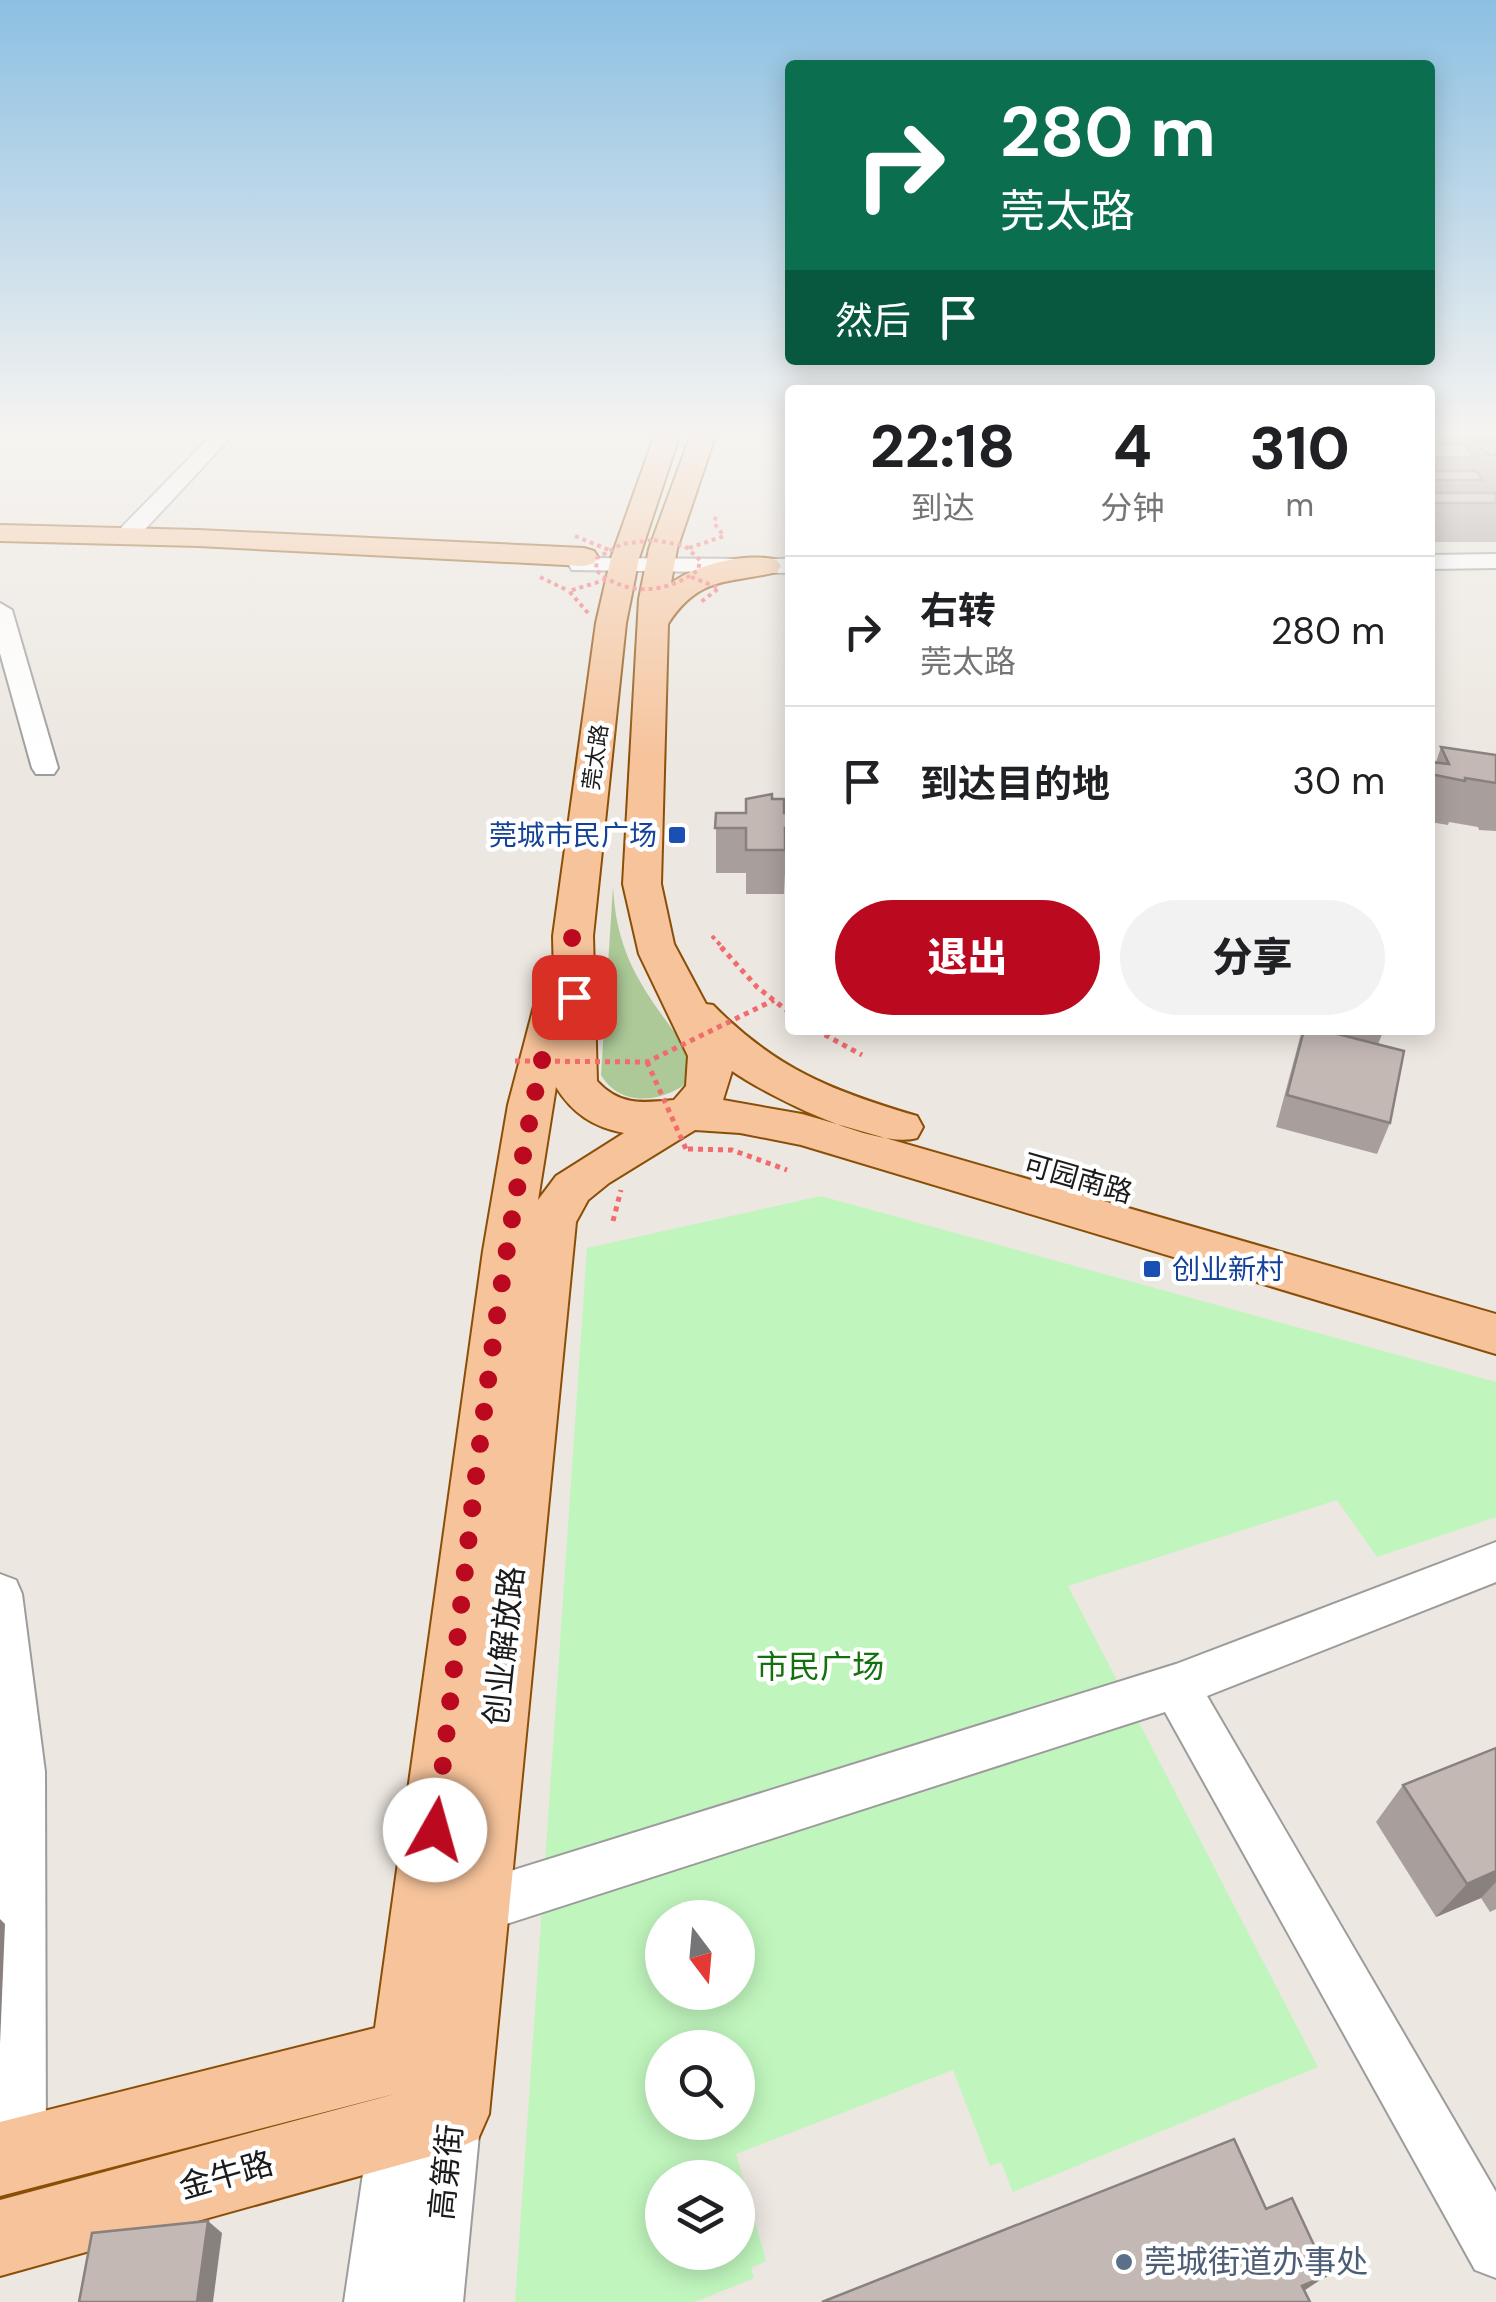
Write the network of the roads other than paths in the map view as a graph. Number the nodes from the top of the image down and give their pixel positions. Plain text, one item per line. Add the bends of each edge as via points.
1 (91, 544) edge
2 (271, 544) edge
3 (576, 544) edge
4 (612, 544) edge
5 (673, 544) edge
6 (703, 544) edge
7 (504, 558) junction
8 (670, 558) junction
9 (1496, 558) edge
10 (1435, 559) edge
11 (596, 563) junction
12 (778, 563) edge
13 (0, 610) edge
14 (600, 618) junction
15 (652, 625) junction
16 (45, 768) dead end
17 (572, 936) junction
18 (686, 1003) junction
19 (772, 1124) joint
20 (664, 1148) junction
21 (1496, 1302) edge
22 (1496, 1334) edge
23 (1496, 1562) edge
24 (0, 1594) edge
25 (1176, 1686) junction
26 (475, 1908) junction
27 (433, 2049) junction
28 (426, 2121) junction
29 (9, 2157) edge
30 (0, 2238) edge
31 (1496, 2249) edge
32 (374, 2302) edge
33 (433, 2302) edge

1 - 7 main road
2 - 7 main road
3 - 7 main road
4 - 11 main road, 莞太路
5 - 8 main road, 莞太路
6 - 12 main road
7 - 11 main road
7 - 14 main road via 588,590 600,600
8 - 11 street
8 - 12 street
8 - 15 main road, 莞太路
9 - 10 street
11 - 14 main road, 莞太路
12 - 15 main road via 700,579 668,598
13 - 16 street
14 - 17 main road, 莞太路
15 - 18 main road, 莞太路 via 642,884 648,928
17 - 20 main road, 莞太路 via 576,1084 610,1116 642,1121
17 - 27 main road, 创业解放路 via 530,1106 507,1251
18 - 20 main road via 712,1066 710,1084
18 - 21 main road, 可园南路 via 735,1053 860,1116
19 - 20 main road, 莞太路
19 - 22 main road, 可园南路
20 - 26 main road, 创业解放路 via 594,1168 558,1205
23 - 25 street
24 - 29 street via 22,1772
25 - 26 street
25 - 31 street
26 - 27 main road, 创业解放路
27 - 28 main road, 高第街
27 - 29 main road
28 - 30 main road, 金牛路
28 - 32 street, 高第街
28 - 33 street, 高第街

